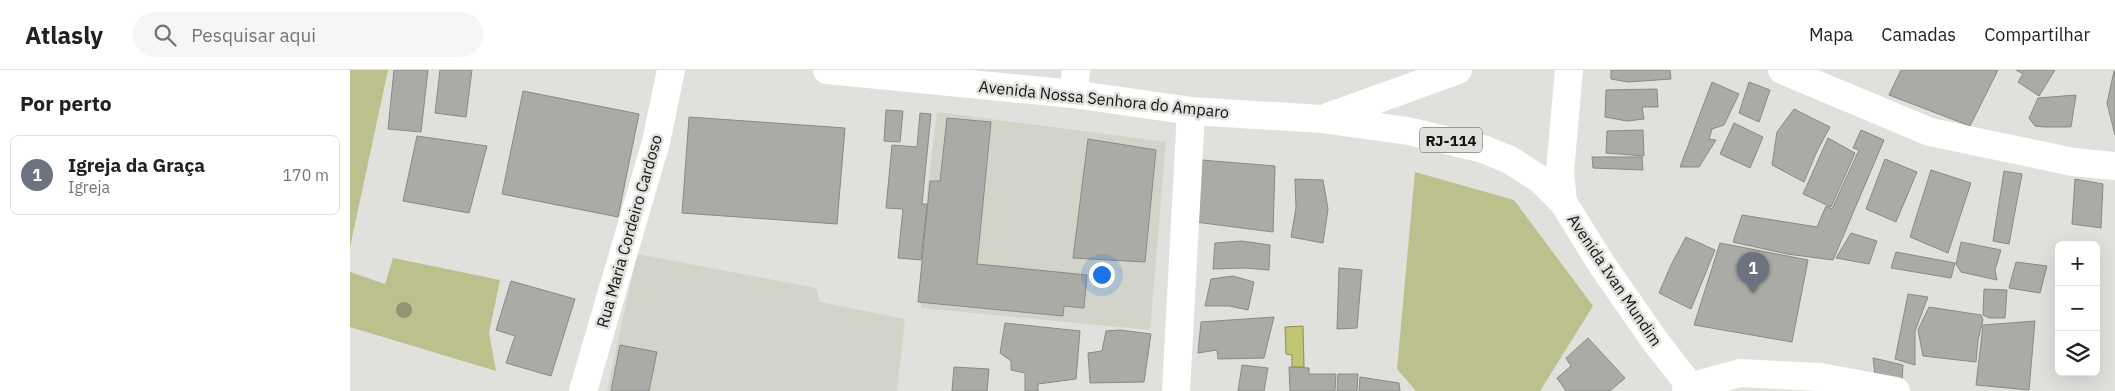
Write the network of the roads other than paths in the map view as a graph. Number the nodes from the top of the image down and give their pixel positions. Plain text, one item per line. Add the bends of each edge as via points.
1 (670, 70) edge
2 (827, 70) edge
3 (1458, 70) edge
4 (1569, 70) edge
5 (1782, 70) edge
6 (1075, 82) edge
7 (1191, 111) junction
8 (1322, 119) junction
9 (2115, 166) edge
10 (1563, 202) junction
11 (1690, 390) edge
12 (583, 391) edge
13 (1176, 391) edge
14 (1896, 391) edge

1 - 12 main road, Rua Maria Cordeiro Cardoso via 656,142
2 - 6 main road, Avenida Nossa Senhora do Amparo
3 - 8 main road, Avenida Nossa Senhora do Amparo
4 - 10 main road, Avenida Ivan Mundim / RJ-114 via 1560,172
5 - 9 main road via 1930,132 2073,162
6 - 7 main road, Avenida Nossa Senhora do Amparo / RJ-114
7 - 8 main road, Avenida Nossa Senhora do Amparo / RJ-114
7 - 13 main road
8 - 10 main road, Avenida Nossa Senhora do Amparo / RJ-114 via 1408,131 1483,149 1523,167
10 - 11 main road, Avenida Ivan Mundim / RJ-114 via 1602,265
11 - 14 main road via 1740,373 1820,377

